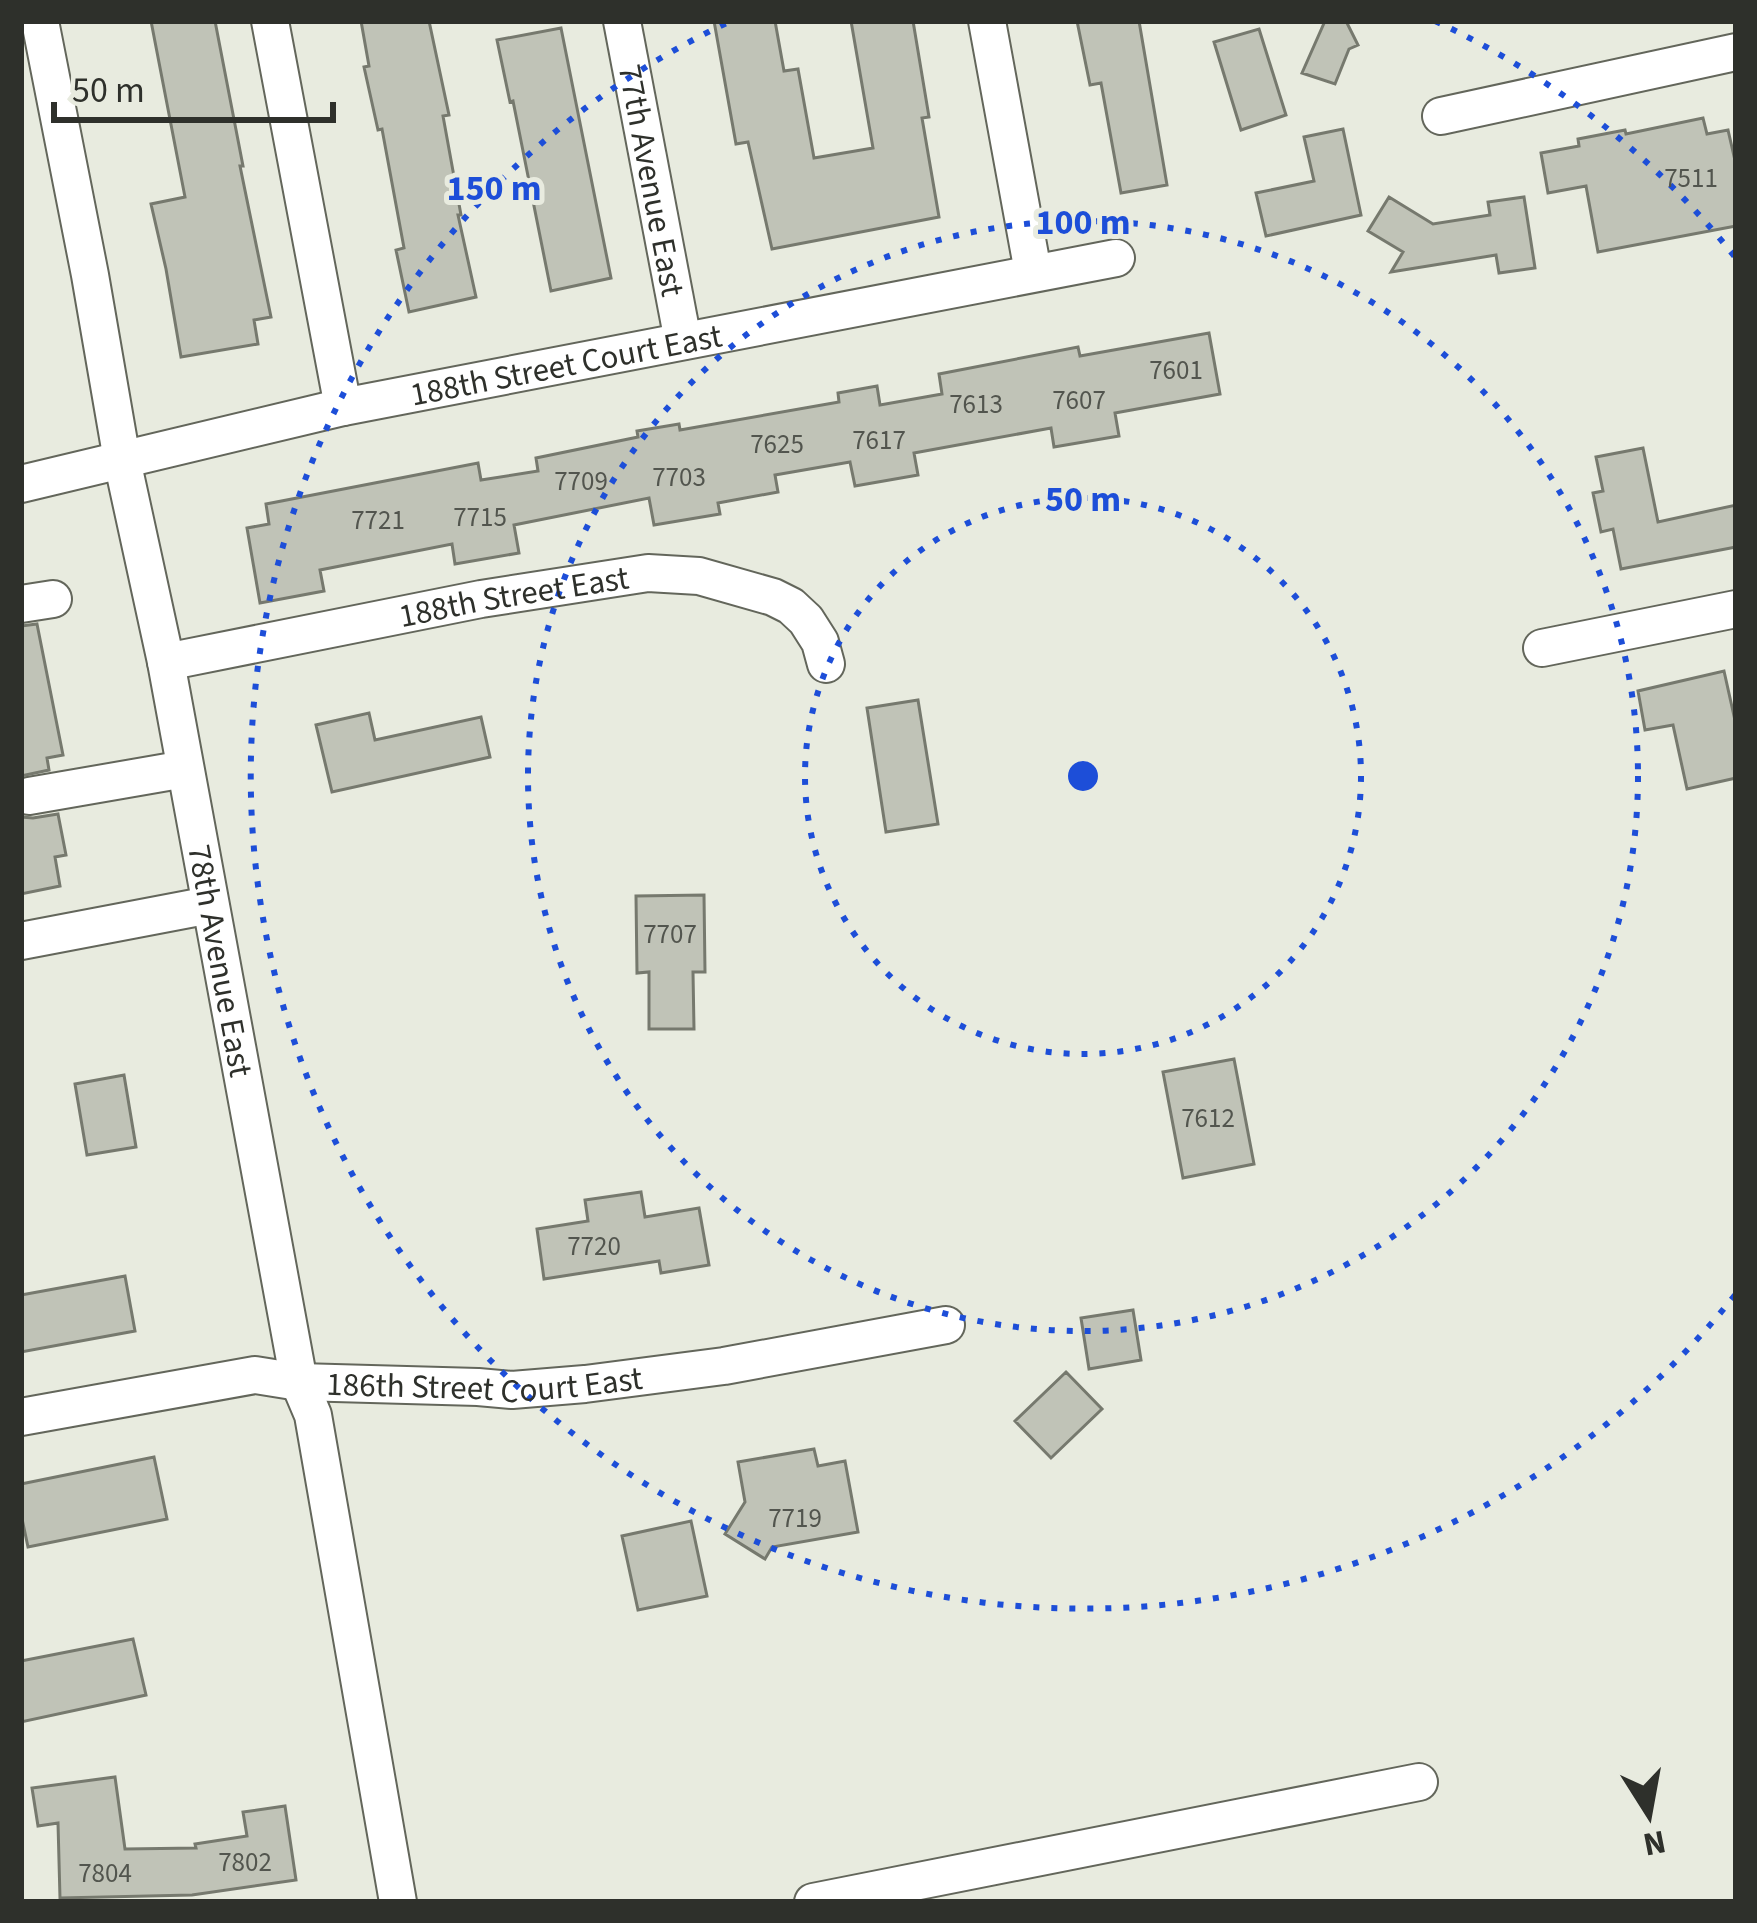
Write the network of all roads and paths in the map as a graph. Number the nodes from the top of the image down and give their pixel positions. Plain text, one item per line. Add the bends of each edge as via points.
1 (40, 21) edge
2 (270, 21) edge
3 (622, 21) edge
4 (987, 21) edge
5 (1736, 52) edge
6 (1441, 116) dead end
7 (1116, 258) dead end
8 (1033, 272) junction
9 (683, 341) junction
10 (343, 406) junction
11 (122, 460) junction
12 (21, 484) edge
13 (1736, 609) edge
14 (1542, 647) dead end
15 (166, 662) junction
16 (826, 664) dead end
17 (185, 769) junction
18 (29, 796) dead end
19 (210, 905) junction
20 (21, 941) edge
21 (946, 1325) dead end
22 (299, 1382) junction
23 (21, 1417) edge
24 (1419, 1782) dead end
25 (398, 1902) edge
26 (814, 1902) edge

1 - 11 street, 78th Avenue East
2 - 10 street
3 - 9 street, 77th Avenue East
4 - 8 street
5 - 6 street
7 - 8 street, 188th Street Court East
8 - 9 street, 188th Street Court East
9 - 10 street, 188th Street Court East
10 - 11 street, 188th Street Court East
11 - 12 street, 188th Street Court East
11 - 15 street, 78th Avenue East
13 - 14 street
15 - 16 street, 188th Street East via 648,573 699,576 791,606 820,642
15 - 17 street, 78th Avenue East
17 - 18 street
17 - 19 street, 78th Avenue East
19 - 20 street
19 - 22 street, 78th Avenue East
21 - 22 street, 186th Street Court East via 724,1366 512,1390
22 - 23 street, 186th Street Court East via 254,1375
22 - 25 street, 78th Avenue East via 313,1415
24 - 26 street

